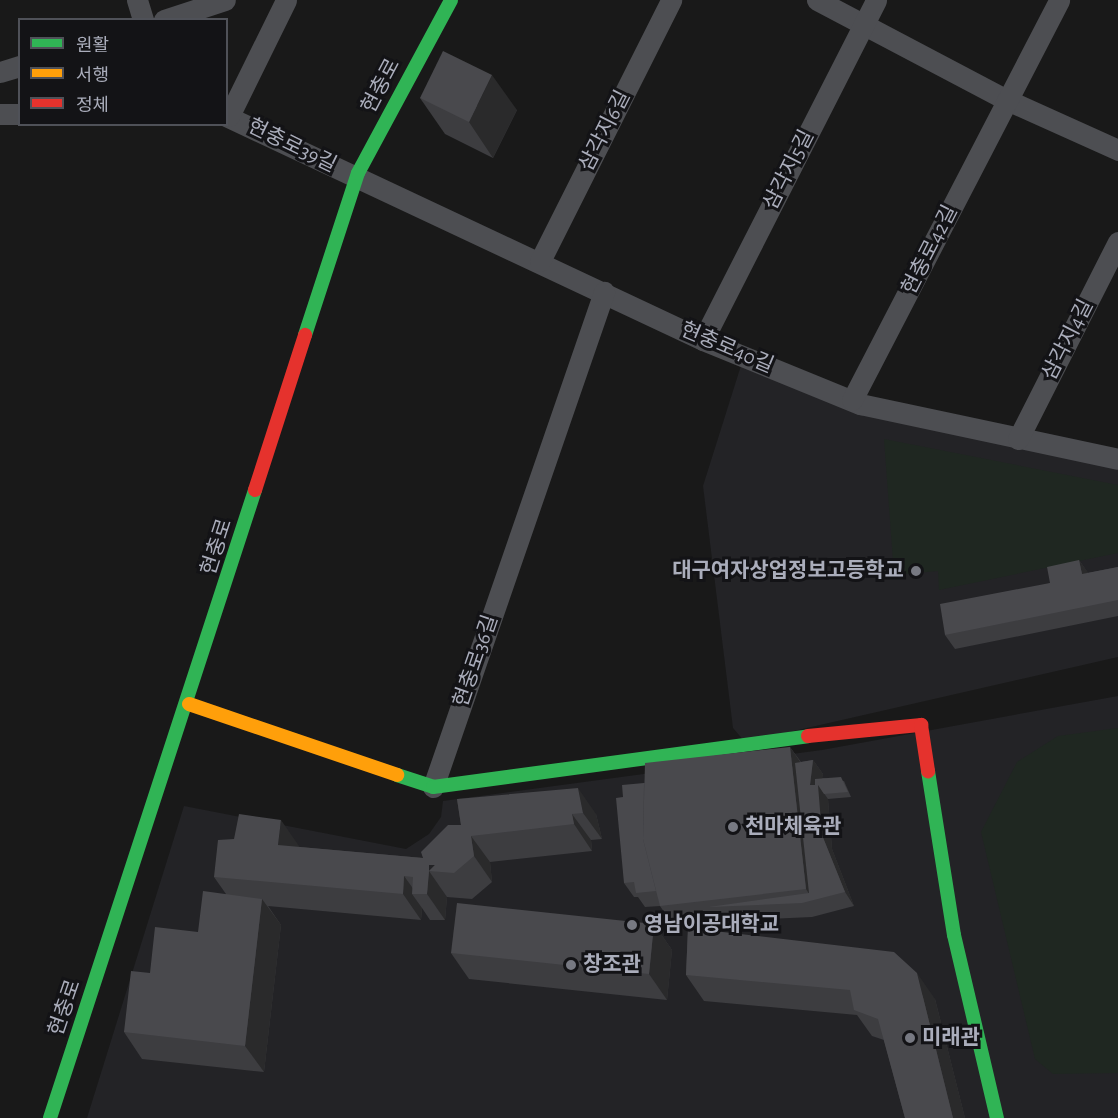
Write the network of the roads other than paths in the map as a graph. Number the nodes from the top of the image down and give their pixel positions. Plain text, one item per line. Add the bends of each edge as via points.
1 (137, 0) edge
2 (225, 0) edge
3 (286, 0) edge
4 (451, 0) edge
5 (671, 0) edge
6 (817, 0) edge
7 (876, 0) edge
8 (1059, 0) edge
9 (142, 18) edge
10 (170, 18) edge
11 (863, 25) junction
12 (18, 67) edge
13 (0, 72) edge
14 (1007, 100) junction
15 (0, 114) edge
16 (18, 114) edge
17 (228, 116) edge
18 (1118, 150) edge
19 (357, 177) junction
20 (1118, 242) edge
21 (540, 261) junction
22 (604, 292) junction
23 (703, 340) junction
24 (852, 400) junction
25 (1018, 439) junction
26 (1118, 459) edge
27 (189, 704) junction
28 (433, 787) junction
29 (50, 1118) edge
30 (997, 1118) edge

1 - 9 street
2 - 10 street
3 - 17 street
4 - 19 main road, 현충로
5 - 21 street, 삼각지6길
6 - 11 street
7 - 11 street, 삼각지5길
8 - 14 street, 현충로42길
11 - 14 street
11 - 23 street, 삼각지5길
12 - 13 street
14 - 18 street
14 - 24 street, 현충로42길
15 - 16 street
17 - 19 street, 현충로39길
19 - 21 street, 현충로40길
19 - 27 main road, 현충로
20 - 25 street, 삼각지4길
21 - 22 street, 현충로40길
22 - 23 street, 현충로40길
22 - 28 street, 현충로36길
23 - 24 street, 현충로40길
24 - 25 street, 현충로40길
25 - 26 street, 현충로40길
27 - 28 main road
27 - 29 main road, 현충로
28 - 30 main road via 745,742 921,725 954,935

